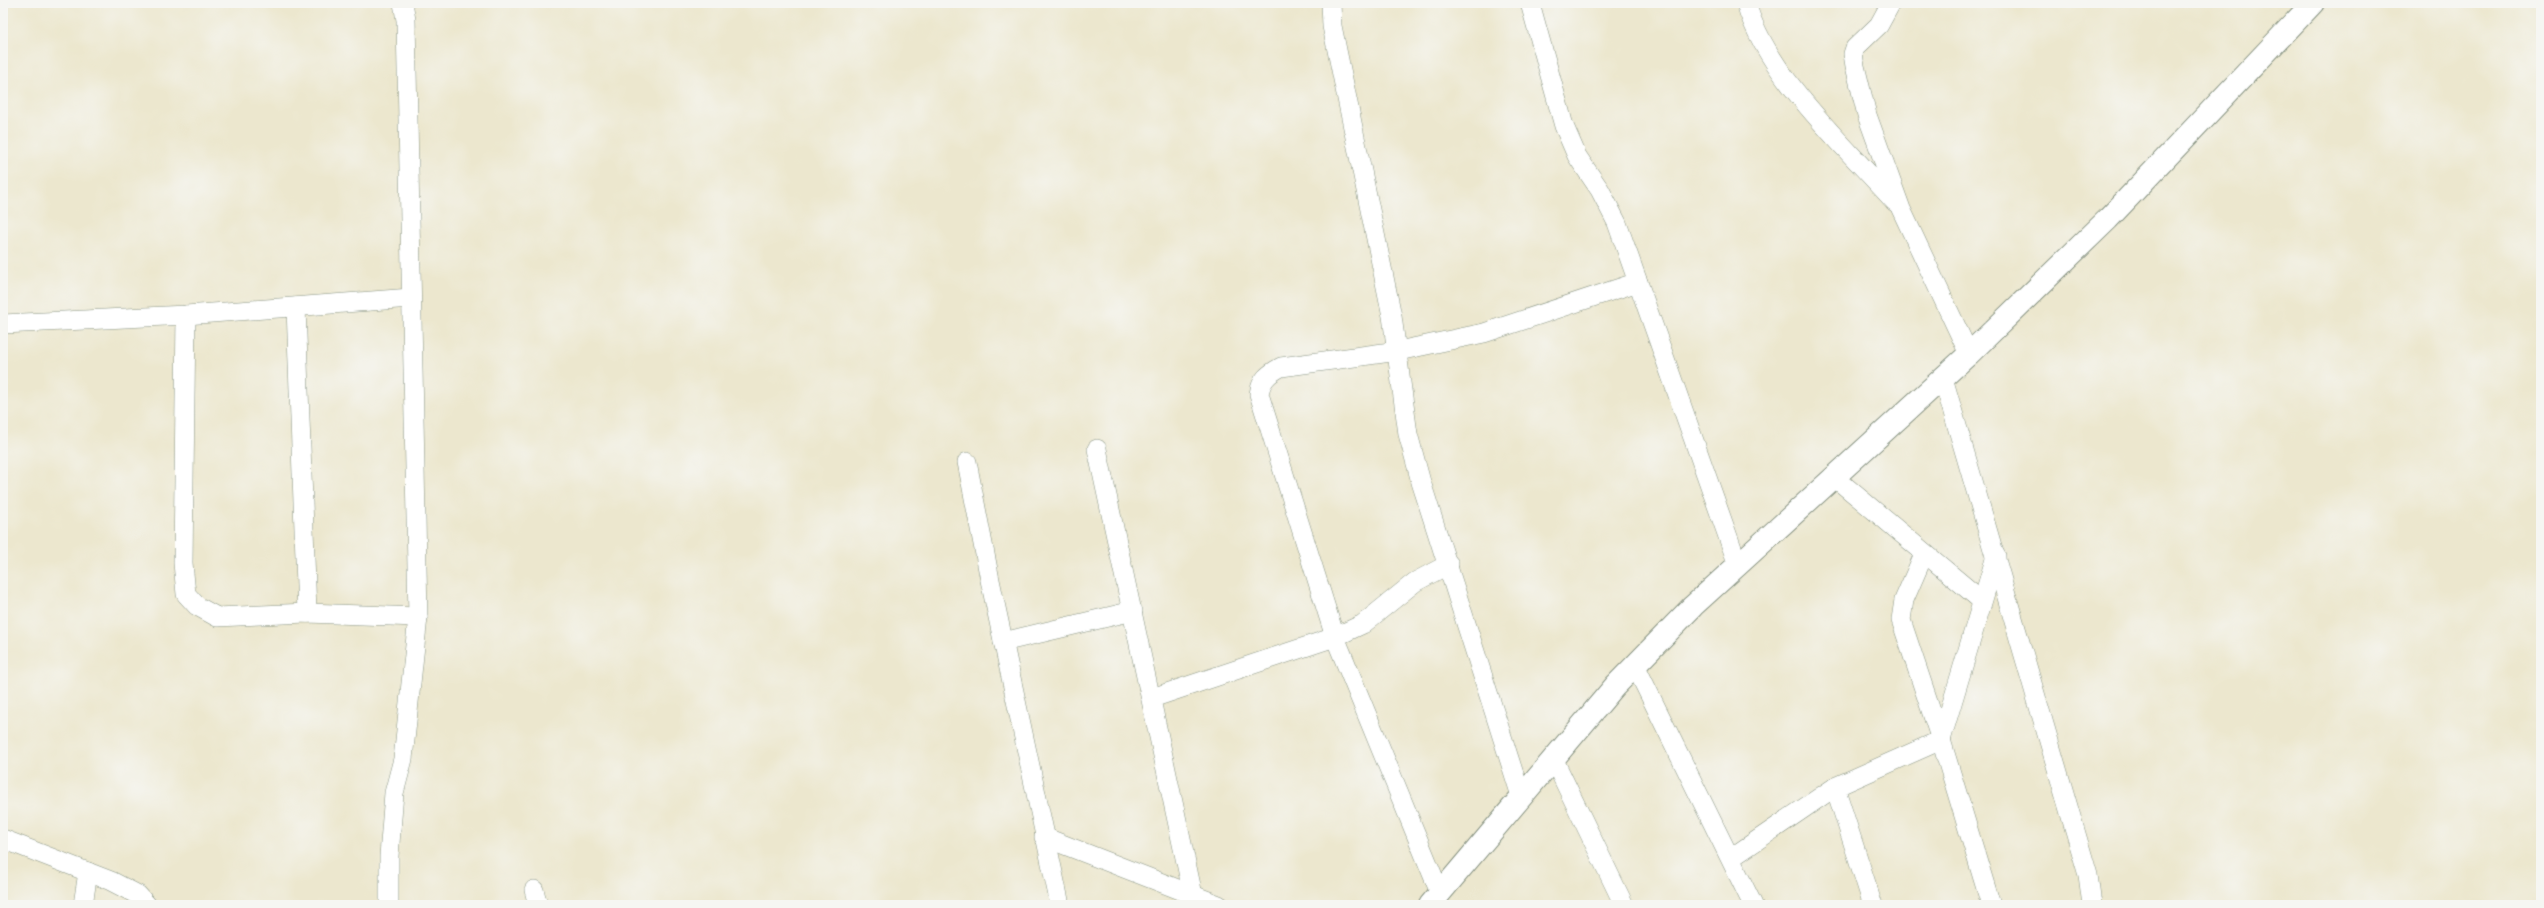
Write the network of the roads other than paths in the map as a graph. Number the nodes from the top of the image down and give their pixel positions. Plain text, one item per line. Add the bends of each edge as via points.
1 (403, 3) edge
2 (1331, 3) edge
3 (1530, 3) edge
4 (1746, 3) edge
5 (1891, 3) edge
6 (2313, 3) edge
7 (1901, 210) junction
8 (1638, 282) junction
9 (411, 298) junction
10 (296, 307) junction
11 (186, 315) junction
12 (3, 324) edge
13 (1398, 351) junction
14 (1969, 354) junction
15 (1943, 378) junction
16 (1097, 449) dead end
17 (968, 462) dead end
18 (1834, 476) junction
19 (1924, 554) junction
20 (1996, 556) junction
21 (1448, 564) junction
22 (1738, 565) junction
23 (1982, 601) junction
24 (1133, 611) junction
25 (307, 613) junction
26 (418, 617) junction
27 (1335, 637) junction
28 (1003, 642) junction
29 (1635, 665) junction
30 (1152, 698) junction
31 (1941, 740) junction
32 (1553, 758) junction
33 (1835, 786) junction
34 (1521, 796) junction
35 (1044, 837) junction
36 (3, 838) edge
37 (1731, 858) junction
38 (88, 872) junction
39 (1193, 895) junction
40 (1435, 899) edge
41 (83, 905) edge
42 (147, 905) edge
43 (389, 905) edge
44 (1060, 905) edge
45 (1219, 905) edge
46 (1624, 905) edge
47 (1753, 905) edge
48 (1873, 905) edge
49 (1991, 905) edge
50 (2092, 905) edge

1 - 9 street via 406,20
2 - 13 street via 1332,26
3 - 8 street via 1564,126 1577,156 1600,190 1617,223
4 - 7 street via 1766,47 1786,79
5 - 7 street via 1879,25 1855,48 1853,54 1867,115
6 - 14 street via 2108,219
7 - 14 street
8 - 13 street via 1484,332
8 - 22 street
9 - 10 street
9 - 26 street
10 - 11 street
10 - 25 street
11 - 12 street
11 - 25 street via 183,563 186,594 197,606 217,617
13 - 21 street via 1408,434
13 - 27 street via 1280,367 1270,372 1260,386 1259,394
14 - 15 street
15 - 18 street
15 - 20 street
16 - 24 street
17 - 28 street
18 - 19 street
18 - 22 street
19 - 23 street
19 - 31 street via 1904,600 1901,620
20 - 23 street
20 - 50 street via 2088,875
21 - 27 street via 1415,582 1363,624
21 - 34 street
22 - 29 street
23 - 31 street
24 - 28 street
24 - 30 street
25 - 26 street
26 - 43 street via 403,759 394,793 389,856
27 - 30 street
27 - 40 street
28 - 35 street
29 - 32 street
29 - 37 street
30 - 39 street
31 - 33 street
31 - 49 street
32 - 34 street
32 - 46 street
33 - 37 street
33 - 48 street
34 - 40 street
35 - 39 street
35 - 44 street
36 - 38 street
37 - 47 street
38 - 41 street
38 - 42 street via 138,895
39 - 45 street

